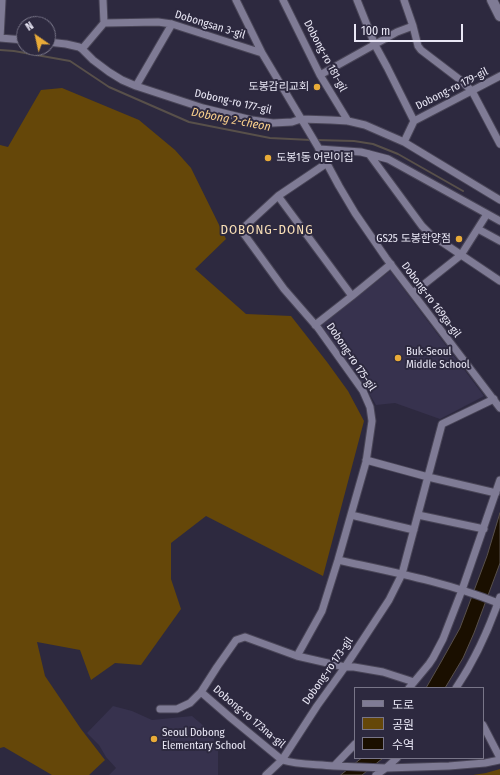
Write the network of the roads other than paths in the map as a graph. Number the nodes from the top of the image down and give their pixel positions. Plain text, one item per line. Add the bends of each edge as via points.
1 (2, 0) edge
2 (103, 0) edge
3 (236, 0) edge
4 (283, 0) edge
5 (357, 0) edge
6 (404, 0) edge
7 (492, 0) edge
8 (500, 16) edge
9 (104, 23) junction
10 (172, 24) junction
11 (413, 26) junction
12 (0, 38) edge
13 (16, 39) edge
14 (56, 43) edge
15 (375, 45) junction
16 (82, 49) junction
17 (262, 53) junction
18 (320, 74) junction
19 (500, 76) edge
20 (136, 86) junction
21 (472, 91) junction
22 (414, 120) junction
23 (303, 121) junction
24 (348, 121) junction
25 (404, 142) junction
26 (500, 144) edge
27 (319, 148) junction
28 (369, 154) junction
29 (327, 164) junction
30 (278, 196) junction
31 (499, 197) edge
32 (487, 214) junction
33 (500, 221) edge
34 (478, 229) junction
35 (500, 241) edge
36 (461, 255) junction
37 (390, 264) junction
38 (500, 281) edge
39 (413, 293) junction
40 (352, 296) junction
41 (315, 325) junction
42 (498, 404) edge
43 (366, 460) junction
44 (428, 477) junction
45 (500, 480) edge
46 (496, 493) junction
47 (351, 514) junction
48 (418, 515) junction
49 (484, 529) junction
50 (414, 530) junction
51 (338, 560) junction
52 (402, 574) junction
53 (464, 590) junction
54 (497, 601) edge
55 (298, 656) junction
56 (345, 667) junction
57 (414, 682) junction
58 (460, 686) edge
59 (410, 687) edge
60 (201, 692) junction
61 (160, 709) dead end
62 (484, 727) edge
63 (354, 745) edge
64 (396, 759) edge
65 (500, 759) edge
66 (282, 760) junction
67 (337, 766) junction
68 (384, 768) junction
69 (266, 775) edge
70 (376, 775) edge

1 - 12 street
2 - 9 street
3 - 17 street, Dobongsan 3-gil
4 - 18 street, Dobong-ro 181-gil
5 - 15 street
6 - 11 street
7 - 8 main road
9 - 10 street, Dobongsan 3-gil
9 - 16 street
10 - 17 street, Dobongsan 3-gil
10 - 20 street
11 - 15 street
11 - 21 street via 418,46
12 - 13 street
14 - 16 street, Dobong-ro 177-gil
15 - 18 street
15 - 22 street
16 - 20 street, Dobong-ro 177-gil via 110,72
17 - 23 street, Dobongsan 3-gil
18 - 24 street, Dobong-ro 181-gil
19 - 21 street, Dobong-ro 179-gil
20 - 23 street, Dobong-ro 177-gil via 203,108 252,120 273,123
21 - 22 street, Dobong-ro 179-gil
21 - 26 street
22 - 25 street, Dobong-ro 179-gil
23 - 24 street, Dobong-ro 177-gil
23 - 27 street, Dobongsan 3-gil
24 - 25 street, Dobong-ro 177-gil
25 - 31 street, Dobong-ro 177-gil
27 - 28 street
27 - 29 street, Dobong-ro 169ga-gil
28 - 32 street via 388,159
28 - 36 street via 422,226
29 - 30 street, Dobong-ro 175-gil
29 - 37 street, Dobong-ro 169ga-gil via 355,213
30 - 40 street
30 - 41 street, Dobong-ro 175-gil via 241,230 284,289
32 - 33 street
32 - 34 street
34 - 35 street
34 - 36 street
36 - 38 street
36 - 39 street
37 - 39 street, Dobong-ro 169ga-gil
37 - 40 street, Dobong-ro 169ga-gil
39 - 42 street, Dobong-ro 169ga-gil
40 - 41 street, Dobong-ro 169ga-gil
41 - 43 street, Dobong-ro 175-gil via 363,391 370,407 372,421
42 - 44 street, Dobong-ro 173-gil via 442,424
43 - 44 street
43 - 47 street, Dobong-ro 175-gil
44 - 46 street
44 - 48 street, Dobong-ro 173-gil
45 - 46 street
46 - 49 street
47 - 50 street
47 - 51 street, Dobong-ro 175-gil
48 - 49 street
48 - 50 street, Dobong-ro 173-gil
49 - 53 street
50 - 52 street, Dobong-ro 173-gil
51 - 52 street
51 - 55 street, Dobong-ro 175-gil via 322,611
52 - 53 street
52 - 56 street, Dobong-ro 173-gil via 389,600
53 - 54 street
53 - 57 street via 438,650
54 - 58 street
55 - 56 street
55 - 60 street via 245,637 236,640
56 - 57 street via 383,672
56 - 66 street, Dobong-ro 173-gil
57 - 59 street
60 - 61 street via 183,707
60 - 66 street, Dobong-ro 173na-gil
62 - 65 street
63 - 67 street
64 - 68 street
65 - 68 street via 449,766
66 - 67 street
66 - 69 street, Dobong-ro 173-gil
67 - 68 street
68 - 70 street

